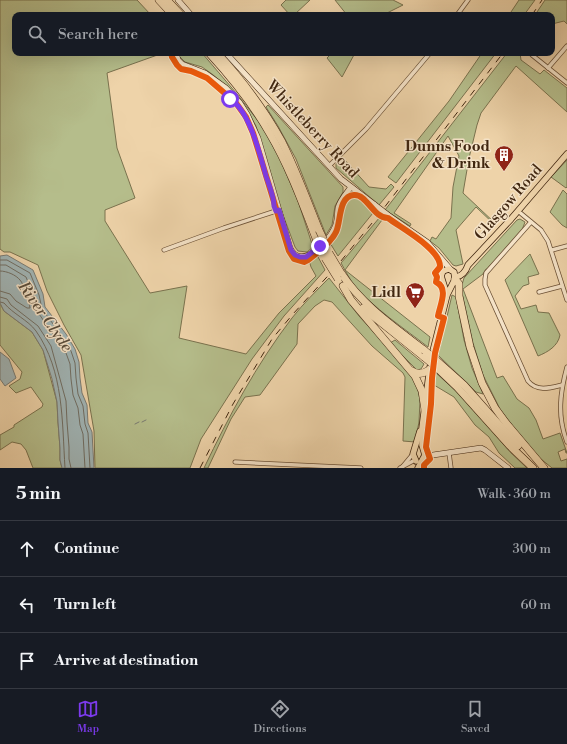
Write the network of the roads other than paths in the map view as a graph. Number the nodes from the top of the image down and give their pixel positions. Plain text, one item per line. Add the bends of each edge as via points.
1 (159, 0) edge
2 (167, 0) edge
3 (178, 0) edge
4 (468, 0) edge
5 (170, 12) edge
6 (178, 12) edge
7 (188, 12) edge
8 (459, 12) edge
9 (567, 46) edge
10 (177, 56) edge
11 (212, 56) edge
12 (220, 56) edge
13 (229, 56) edge
14 (427, 56) edge
15 (533, 56) edge
16 (548, 68) junction
17 (567, 83) edge
18 (567, 154) edge
19 (329, 166) junction
20 (351, 187) junction
21 (279, 210) junction
22 (518, 211) junction
23 (531, 222) junction
24 (567, 246) edge
25 (164, 250) dead end
26 (552, 250) junction
27 (326, 253) junction
28 (443, 261) junction
29 (443, 271) junction
30 (340, 276) junction
31 (454, 276) junction
32 (444, 282) junction
33 (343, 286) junction
34 (562, 286) junction
35 (539, 292) dead end
36 (447, 295) junction
37 (567, 300) edge
38 (424, 354) junction
39 (433, 365) junction
40 (567, 367) edge
41 (412, 371) junction
42 (562, 384) junction
43 (424, 410) junction
44 (422, 428) junction
45 (567, 442) edge
46 (449, 453) junction
47 (419, 456) junction
48 (235, 462) dead end
49 (401, 467) edge
50 (361, 468) edge
51 (414, 468) edge
52 (418, 468) edge
53 (451, 468) edge
54 (508, 468) edge
55 (533, 468) edge
56 (543, 468) edge

1 - 5 highway
2 - 6 highway
3 - 7 street
4 - 8 street
9 - 16 street
10 - 21 street via 182,64 208,75 226,88 244,109 258,138
11 - 27 highway, bridge via 242,90 270,134 290,174 317,241
12 - 27 highway, bridge via 252,94 275,130 291,162
13 - 19 street, Whistleberry Road
14 - 19 street via 366,129
15 - 16 street
16 - 17 street
18 - 22 main road, Glasgow Road
19 - 20 street, Whistleberry Road
20 - 21 street via 339,204 336,226 332,234 306,257 297,256 291,250
20 - 28 street, Whistleberry Road, bridge via 428,242
21 - 25 street
22 - 23 street
22 - 31 main road, Glasgow Road via 460,276
23 - 26 street via 546,236
23 - 42 street via 486,273 485,285 528,381 542,389
24 - 26 street
26 - 34 street
27 - 30 highway, bridge
28 - 29 street
28 - 31 street, Whistleberry Road
29 - 31 main road via 447,269
29 - 32 main road via 441,276
30 - 33 highway
30 - 38 highway via 370,307
31 - 32 main road via 447,284
31 - 36 main road
31 - 56 highway via 459,284 470,346 482,383 495,408
32 - 36 main road
33 - 38 highway via 371,316
33 - 41 highway via 351,300
34 - 35 street
34 - 37 street
36 - 39 main road via 434,342
38 - 39 highway, bridge
39 - 41 highway via 418,374
39 - 43 main road
39 - 55 highway
39 - 56 highway via 464,386 523,452
40 - 42 street
41 - 43 highway via 420,386
42 - 45 street via 560,414
43 - 44 main road
44 - 47 main road
44 - 47 main road
46 - 47 street
46 - 53 street
46 - 54 street via 481,448
47 - 49 street
47 - 49 street
47 - 51 main road
47 - 52 main road
48 - 50 street

